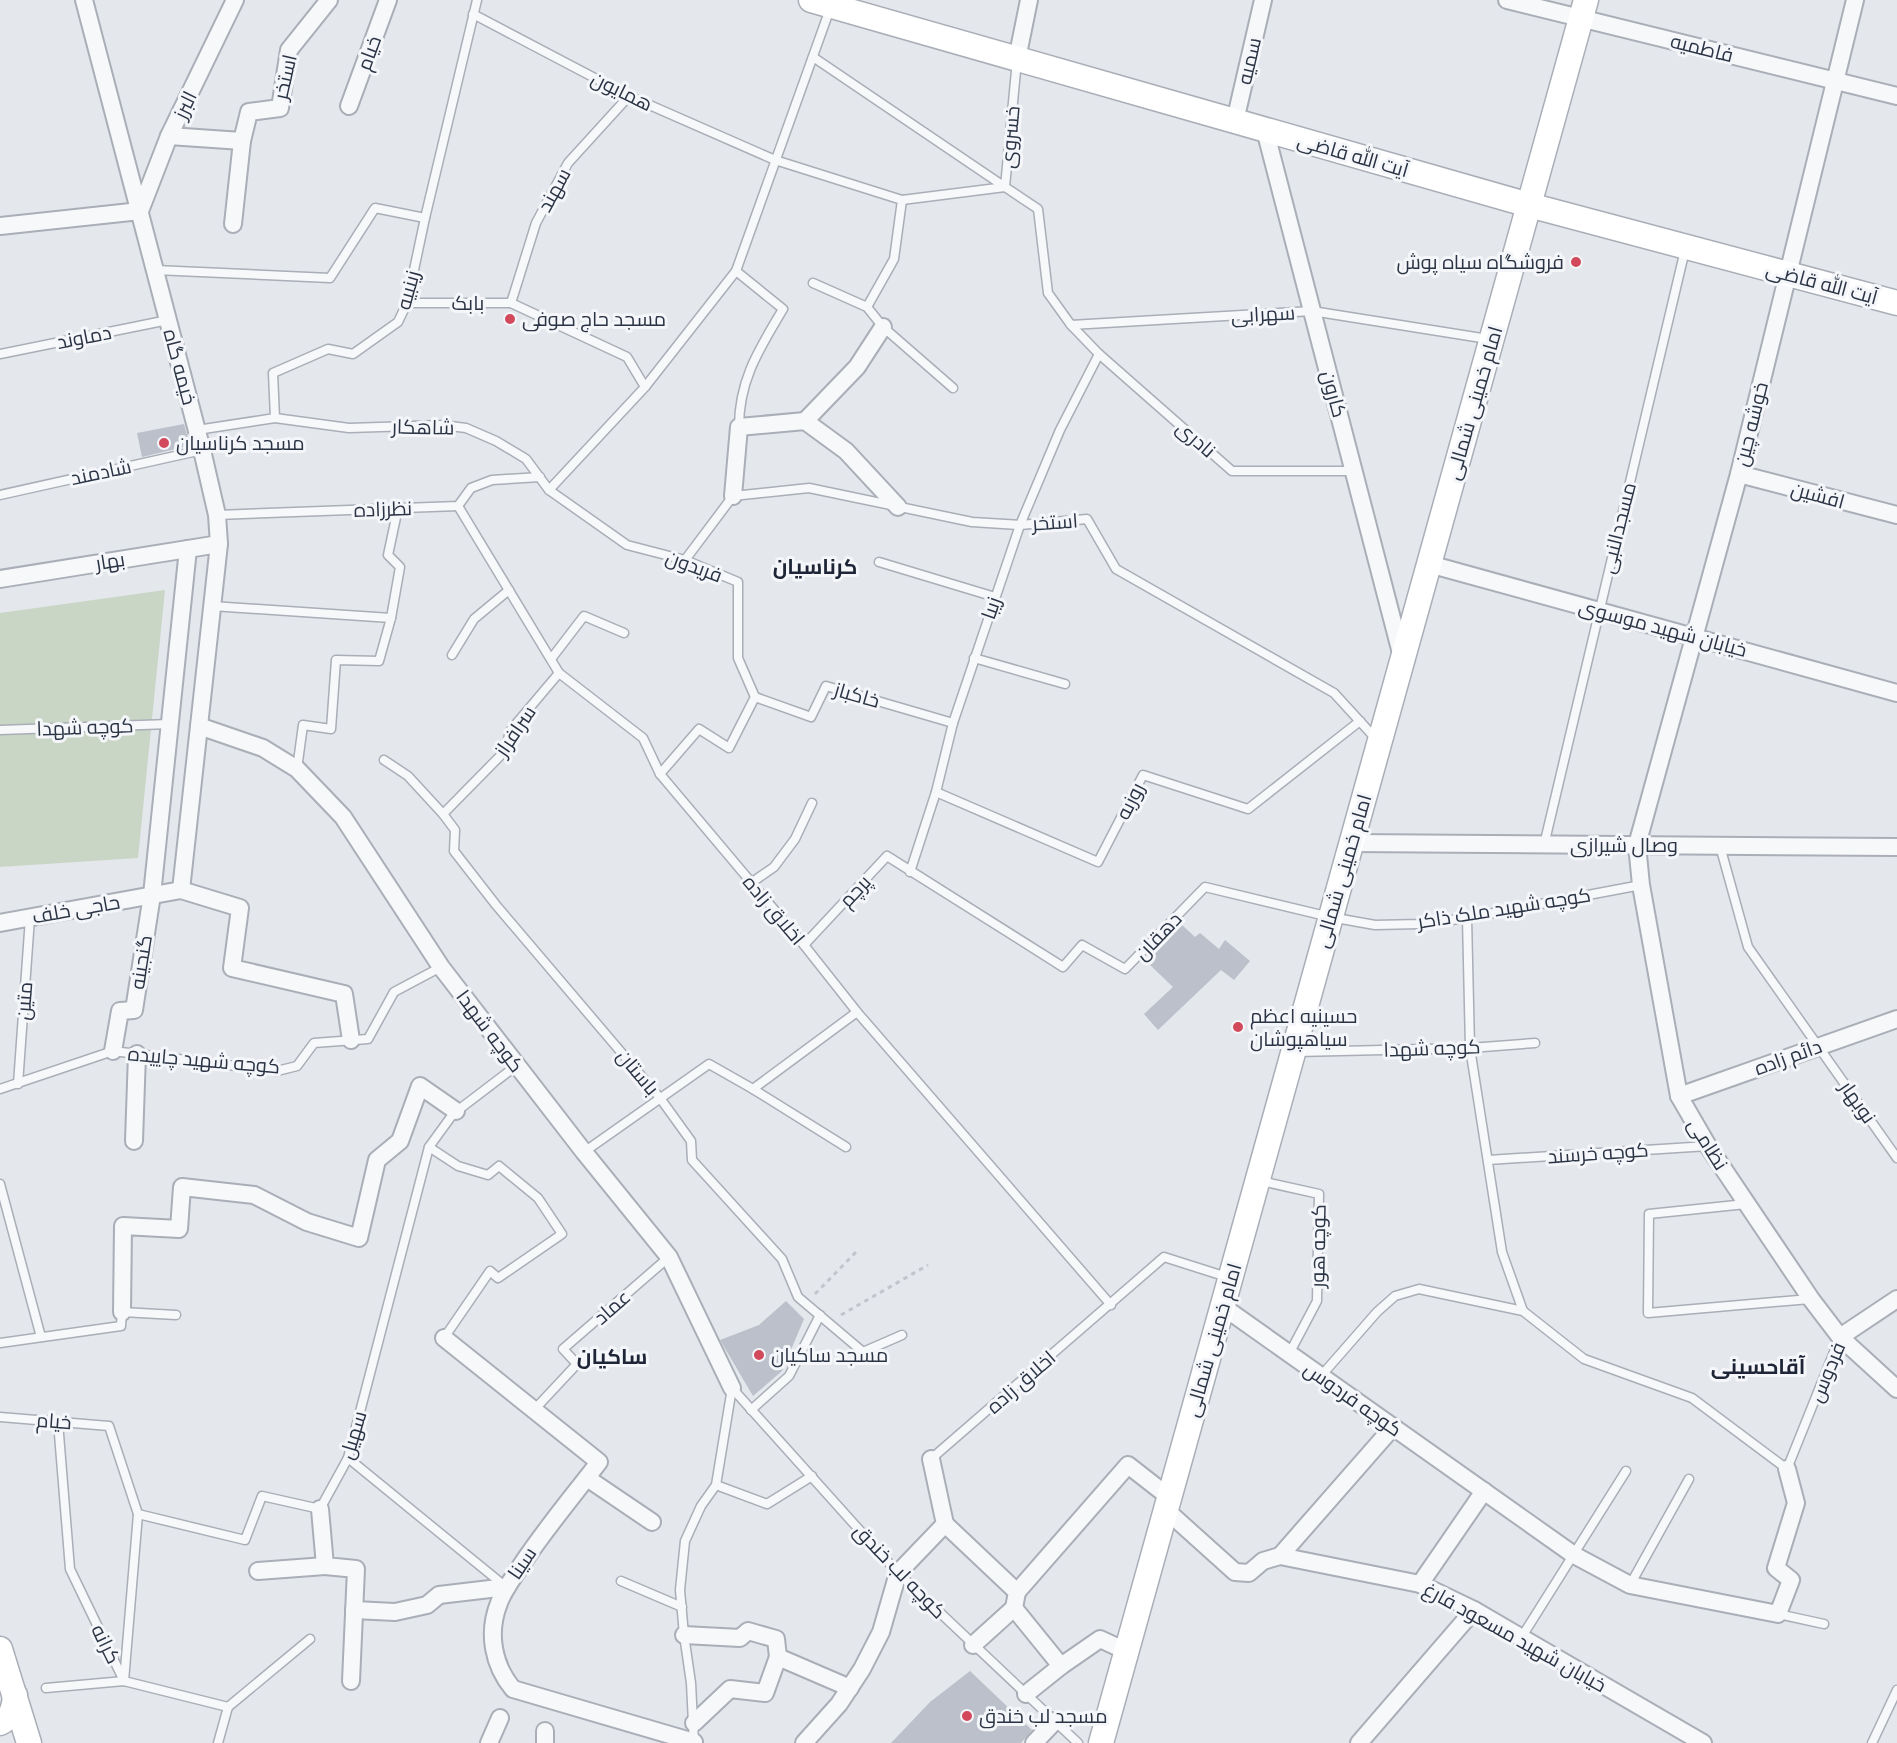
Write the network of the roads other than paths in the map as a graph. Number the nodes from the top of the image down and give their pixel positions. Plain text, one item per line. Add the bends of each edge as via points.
1 (84, 0) edge
2 (235, 0) edge
3 (329, 0) edge
4 (388, 0) edge
5 (477, 0) edge
6 (1029, 0) edge
7 (1263, 0) edge
8 (1506, 0) edge
9 (1855, 0) edge
10 (825, 2) edge
11 (1583, 9) edge
12 (473, 14) junction
13 (813, 57) junction
14 (1017, 59) junction
15 (1835, 81) junction
16 (629, 96) junction
17 (1897, 96) edge
18 (349, 106) dead end
19 (1235, 121) junction
20 (1265, 130) junction
21 (169, 136) junction
22 (242, 141) junction
23 (775, 160) junction
24 (1005, 187) junction
25 (902, 200) junction
26 (1529, 205) junction
27 (140, 211) junction
28 (425, 218) junction
29 (233, 224) dead end
30 (0, 226) edge
31 (1686, 247) junction
32 (155, 270) junction
33 (736, 271) junction
34 (1788, 274) junction
35 (813, 283) dead end
36 (407, 303) junction
37 (511, 303) junction
38 (1897, 303) edge
39 (867, 306) junction
40 (1312, 311) junction
41 (168, 320) junction
42 (1071, 325) junction
43 (883, 327) junction
44 (1491, 340) junction
45 (0, 354) edge
46 (1099, 354) junction
47 (645, 387) junction
48 (953, 388) dead end
49 (275, 418) junction
50 (805, 421) junction
51 (740, 426) junction
52 (197, 430) junction
53 (202, 450) junction
54 (1353, 471) junction
55 (1739, 474) junction
56 (540, 477) junction
57 (549, 490) junction
58 (0, 495) edge
59 (733, 496) junction
60 (459, 506) junction
61 (898, 507) junction
62 (398, 508) junction
63 (217, 515) junction
64 (1897, 515) edge
65 (1020, 525) junction
66 (219, 544) junction
67 (188, 549) junction
68 (685, 560) junction
69 (879, 562) dead end
70 (1429, 564) junction
71 (0, 579) edge
72 (509, 590) junction
73 (995, 597) junction
74 (212, 606) junction
75 (1598, 611) junction
76 (391, 618) junction
77 (624, 633) dead end
78 (1694, 637) junction
79 (452, 655) dead end
80 (974, 658) junction
81 (551, 659) junction
82 (1402, 659) junction
83 (559, 673) junction
84 (1065, 684) dead end
85 (1897, 693) edge
86 (755, 697) junction
87 (1360, 721) junction
88 (952, 723) junction
89 (170, 724) junction
90 (199, 726) junction
91 (0, 730) edge
92 (1379, 742) junction
93 (384, 760) dead end
94 (297, 769) junction
95 (660, 774) junction
96 (936, 792) junction
97 (812, 803) dead end
98 (443, 814) junction
99 (1351, 843) junction
100 (1544, 845) junction
101 (1637, 845) junction
102 (1720, 846) junction
103 (1897, 847) edge
104 (910, 872) junction
105 (752, 883) junction
106 (1641, 885) junction
107 (181, 890) junction
108 (152, 895) junction
109 (1330, 917) junction
110 (30, 918) junction
111 (1467, 918) junction
112 (0, 923) edge
113 (804, 945) junction
114 (441, 967) junction
115 (857, 1012) junction
116 (1897, 1019) edge
117 (351, 1040) junction
118 (1535, 1043) dead end
119 (1819, 1046) junction
120 (1470, 1048) junction
121 (113, 1051) junction
122 (1293, 1052) junction
123 (137, 1054) junction
124 (516, 1066) junction
125 (18, 1084) junction
126 (0, 1089) edge
127 (753, 1089) junction
128 (1679, 1096) junction
129 (660, 1098) junction
130 (456, 1111) junction
131 (134, 1141) dead end
132 (846, 1146) dead end
133 (1708, 1146) junction
134 (429, 1147) junction
135 (584, 1152) junction
136 (1897, 1158) edge
137 (1488, 1160) junction
138 (1257, 1180) junction
139 (0, 1184) edge
140 (1746, 1204) junction
141 (669, 1257) junction
142 (1230, 1278) junction
143 (1811, 1299) junction
144 (1897, 1299) edge
145 (1111, 1305) junction
146 (1222, 1306) junction
147 (1523, 1311) junction
148 (122, 1312) junction
149 (176, 1314) dead end
150 (820, 1315) junction
151 (902, 1335) dead end
152 (41, 1337) junction
153 (1839, 1337) junction
154 (444, 1338) joint
155 (0, 1343) edge
156 (1289, 1354) junction
157 (1321, 1376) junction
158 (732, 1388) junction
159 (1897, 1389) edge
160 (534, 1410) junction
161 (751, 1410) junction
162 (0, 1417) edge
163 (58, 1422) junction
164 (109, 1426) joint
165 (1393, 1427) junction
166 (348, 1458) junction
167 (931, 1460) joint
168 (1787, 1469) junction
169 (1626, 1471) dead end
170 (812, 1476) junction
171 (587, 1478) junction
172 (1689, 1479) dead end
173 (716, 1485) junction
174 (1484, 1491) junction
175 (1167, 1503) junction
176 (320, 1509) junction
177 (138, 1514) junction
178 (652, 1522) dead end
179 (945, 1524) junction
180 (1574, 1555) junction
181 (1280, 1556) junction
182 (325, 1566) junction
183 (258, 1570) dead end
184 (898, 1574) junction
185 (621, 1581) dead end
186 (1420, 1584) junction
187 (1630, 1585) junction
188 (507, 1587) junction
189 (1015, 1600) junction
190 (682, 1607) junction
191 (354, 1610) junction
192 (1473, 1610) junction
193 (1778, 1614) junction
194 (1824, 1624) dead end
195 (684, 1635) junction
196 (310, 1638) dead end
197 (1521, 1638) junction
198 (973, 1645) junction
199 (0, 1649) edge
200 (1126, 1651) junction
201 (778, 1657) junction
202 (1062, 1666) junction
203 (124, 1681) junction
204 (351, 1681) dead end
205 (46, 1688) dead end
206 (849, 1688) junction
207 (1897, 1690) edge
208 (1026, 1694) junction
209 (15, 1695) junction
210 (228, 1707) junction
211 (500, 1718) dead end
212 (1055, 1721) junction
213 (0, 1723) edge
214 (694, 1723) junction
215 (694, 1742) edge
216 (29, 1743) edge
217 (218, 1743) edge
218 (489, 1743) edge
219 (804, 1743) edge
220 (1034, 1743) edge
221 (1078, 1743) edge
222 (1101, 1743) edge
223 (1359, 1743) edge
224 (1703, 1743) edge
225 (1872, 1743) edge

1 - 27 street, خیمه گاه
2 - 21 street, البرز
3 - 22 street, استخر via 289,50 280,108 249,112
4 - 18 street, خیام
5 - 12 lane, زینبیه
6 - 14 street, خسروی
7 - 19 street, سمیه
8 - 11 street, فاطمیه
9 - 15 street, خوشه چین
10 - 13 lane
10 - 14 main road, آیت الله قاضی
11 - 15 street, فاطمیه
11 - 26 main road, امام خمینی شمالی
12 - 16 lane, همایون
12 - 28 lane, زینبیه
13 - 23 lane
13 - 24 lane
14 - 19 main road, آیت الله قاضی
14 - 24 lane, خسروی
15 - 17 street, فاطمیه
15 - 34 street, خوشه چین
16 - 23 lane, همایون
16 - 37 lane, سهند via 568,164 536,223
19 - 20 main road, آیت الله قاضی
20 - 26 main road, آیت الله قاضی
20 - 40 street, کارون
21 - 22 street
21 - 27 street, البرز
22 - 29 street
23 - 25 lane, همایون
23 - 33 lane
24 - 25 lane
24 - 42 lane, خسروی via 1038,209 1048,294
25 - 39 lane via 894,259
26 - 31 main road, آیت الله قاضی
26 - 44 main road, امام خمینی شمالی
27 - 30 street
27 - 32 street, خیمه گاه
28 - 32 lane via 375,208 330,278
28 - 36 lane, زینبیه
31 - 34 main road, آیت الله قاضی
31 - 75 lane, مسجدالنبی
32 - 41 street, خیمه گاه
33 - 47 lane
33 - 51 lane via 783,309 753,361 743,388
34 - 38 main road, آیت الله قاضی
34 - 55 street, خوشه چین
35 - 39 lane
36 - 37 lane, بابک
36 - 49 lane, زینبیه via 398,322 353,354 328,349 273,373
37 - 47 lane, بابک via 627,357
39 - 43 lane
40 - 42 lane, سهرابی
40 - 44 lane, سهرابی
40 - 54 street, کارون
41 - 45 lane, دماوند
41 - 52 street, خیمه گاه
42 - 46 lane, نادری
43 - 48 lane
43 - 50 street via 857,368
44 - 70 main road, امام خمینی شمالی
46 - 54 lane, نادری via 1232,471
46 - 65 lane, زیبا via 1060,430
47 - 57 lane
49 - 52 lane
49 - 56 lane, شاهکار via 349,428 466,428 526,459
50 - 51 street
50 - 61 street via 846,451
51 - 59 street
52 - 53 street, خیمه گاه
53 - 58 lane, شادمند
53 - 63 street, خیمه گاه
54 - 82 street, کارون
55 - 64 street, افشین
55 - 78 street, خوشه چین
56 - 57 lane, شاهکار
56 - 60 lane via 492,480 471,488
57 - 68 lane, فریدون via 627,545
59 - 61 lane, استخر via 809,488
59 - 68 lane
60 - 62 lane, نظرزاده
60 - 72 lane, اخلاق زاده
61 - 65 lane, استخر via 972,522
62 - 63 lane, نظرزاده
62 - 76 lane via 388,555 400,567
63 - 66 street, خیمه گاه
65 - 73 lane, زیبا
65 - 87 lane, استخر via 1087,519 1116,568 1334,693
66 - 67 street, بهار
66 - 74 street, خیمه گاه
67 - 71 street, بهار
67 - 89 street
68 - 86 lane, فریدون via 738,582 738,658
69 - 73 lane
70 - 75 street, خیابان شهید موسوی
70 - 82 main road, امام خمینی شمالی
72 - 79 lane via 474,619
72 - 81 lane, اخلاق زاده
73 - 80 lane, زیبا
74 - 76 lane
74 - 90 street, خیمه گاه
75 - 78 street, خیابان شهید موسوی
75 - 100 lane, مسجدالنبی
76 - 94 lane via 379,661 336,660 331,729 303,725
77 - 81 lane via 584,616
78 - 85 street, خیابان شهید موسوی
78 - 101 street, خوشه چین
80 - 84 lane
80 - 88 lane, زیبا
81 - 83 lane, اخلاق زاده
82 - 92 main road, امام خمینی شمالی
83 - 95 lane, اخلاق زاده via 643,738
83 - 98 lane, سرافراز via 510,731 505,751
86 - 88 lane, خاکباز via 811,717 826,686
86 - 95 lane via 729,748 699,729
87 - 92 lane, استخر
87 - 96 lane, روزبه via 1248,809 1143,775 1098,862
88 - 96 lane, زیبا
89 - 91 lane, کوچه شهدا
89 - 108 street
90 - 94 street, کوچه شهدا via 264,748
90 - 107 street, خیمه گاه
92 - 99 main road, امام خمینی شمالی
93 - 98 lane, باستان via 408,776
94 - 114 street, کوچه شهدا via 343,817
95 - 105 lane, اخلاق زاده
96 - 104 lane, زیبا
97 - 105 lane via 795,839 774,867
98 - 129 lane, باستان via 455,830 454,851
99 - 100 street, وصال شیرازی
99 - 109 main road, امام خمینی شمالی
100 - 101 street, وصال شیرازی
101 - 102 street, وصال شیرازی
101 - 106 street, نظامی
102 - 103 street, وصال شیرازی
102 - 119 lane, نوبهار via 1748,947
104 - 109 lane, دهقان via 1063,967 1082,945 1125,969 1205,887
104 - 113 lane, پرچم via 887,856
105 - 113 lane, اخلاق زاده
106 - 111 lane, کوچه شهید ملک ذاکر
106 - 128 street, نظامی
107 - 108 street
107 - 117 street via 240,908 232,968 344,994
108 - 110 street, حاجی خلف
108 - 121 street, گنجینه via 134,1010 120,1011
109 - 111 lane, کوچه شهید ملک ذاکر via 1375,925
109 - 122 main road, امام خمینی شمالی
110 - 112 street, حاجی خلف
110 - 125 lane, متین
111 - 120 lane
113 - 115 lane, اخلاق زاده
114 - 117 lane, کوچه شهید چاییده via 394,992 368,1039
114 - 124 street, کوچه شهدا
115 - 127 lane
115 - 145 lane, اخلاق زاده
116 - 119 street, دائم زاده
117 - 123 lane, کوچه شهید چاییده via 314,1043 297,1066 277,1071
118 - 120 lane, کوچه شهدا
119 - 128 street, دائم زاده
119 - 136 lane, نوبهار
120 - 122 lane, کوچه شهدا
120 - 137 lane
121 - 123 lane, کوچه شهید چاییده
121 - 125 lane, کوچه شهید چاییده
122 - 138 main road, امام خمینی شمالی
123 - 131 street
124 - 130 lane, سهیل
124 - 135 street, کوچه شهدا
125 - 126 lane, کوچه شهید چاییده
127 - 129 lane via 709,1064
127 - 132 lane
128 - 133 street, نظامی
129 - 135 lane
129 - 150 lane, باستان via 691,1141 692,1160 782,1259 798,1297
130 - 134 lane, سهیل
130 - 148 street via 420,1086 400,1141 377,1160 359,1238 307,1222 254,1195 182,1186 179,1229 123,1226
133 - 137 lane, کوچه خرسند
133 - 140 street, نظامی
134 - 154 lane via 459,1166 488,1175 499,1166 538,1198 562,1234 498,1278 490,1271
134 - 166 lane, سهیل
135 - 141 street, کوچه شهدا
137 - 147 lane via 1502,1252
138 - 142 main road, امام خمینی شمالی
138 - 156 lane, کوچه هور via 1319,1194 1317,1301
139 - 152 lane
140 - 143 street, نظامی
140 - 143 lane via 1649,1214 1648,1313
141 - 158 street, کوچه شهدا
141 - 160 lane, عماد via 563,1349 577,1364
142 - 145 lane, اخلاق زاده via 1164,1257
142 - 146 main road, امام خمینی شمالی
143 - 153 street, نظامی
144 - 153 street, فردوس
145 - 167 lane, اخلاق زاده
146 - 156 street, کوچه فردوس
146 - 175 main road, امام خمینی شمالی
147 - 157 lane via 1419,1289 1395,1296
147 - 168 lane via 1584,1359 1692,1398
148 - 149 lane
148 - 152 lane via 121,1326
150 - 151 lane, باستان via 862,1352
150 - 161 lane via 789,1376
152 - 155 lane
153 - 159 street, نظامی
153 - 168 lane, فردوس
154 - 160 street, سینا
156 - 157 street, کوچه فردوس
157 - 165 street, کوچه فردوس
158 - 161 lane, کوچه لب خندق
158 - 173 lane
160 - 171 street, سینا via 599,1462
161 - 170 lane, کوچه لب خندق
162 - 163 lane, خیام
163 - 164 lane, خیام
163 - 203 lane, کرانه via 70,1569
164 - 177 lane, کرانه
165 - 174 street, کوچه فردوس
165 - 181 street
166 - 176 lane, سهیل
166 - 188 lane
167 - 179 street
168 - 193 street via 1796,1503 1776,1568 1791,1580
169 - 180 lane
170 - 173 lane via 767,1504
170 - 184 lane, کوچه لب خندق
171 - 178 street
171 - 188 street, سینا
172 - 187 lane
173 - 190 lane via 685,1541
174 - 180 street, کوچه فردوس
174 - 186 street
175 - 181 street via 1235,1572 1250,1572 1263,1561
175 - 189 street via 1128,1465
175 - 200 main road, امام خمینی شمالی
176 - 177 lane via 262,1496 245,1540
176 - 182 street
177 - 203 lane, کرانه
179 - 184 street
179 - 189 street
180 - 187 street, کوچه فردوس
180 - 197 lane
181 - 186 street, خیابان شهید مسعود فارغ
182 - 183 street
182 - 191 street via 356,1569
184 - 198 lane, کوچه لب خندق
184 - 206 street via 881,1632
185 - 190 lane
186 - 192 street, خیابان شهید مسعود فارغ
187 - 193 street, کوچه فردوس
188 - 191 street via 439,1595 427,1605 395,1612
188 - 215 street, سینا via 493,1627 494,1653 502,1676 513,1689
189 - 198 street
189 - 202 street
190 - 195 lane
191 - 204 street
192 - 197 street, خیابان شهید مسعود فارغ
192 - 223 street
193 - 194 lane
195 - 201 street via 740,1638 748,1631 776,1639
195 - 214 lane
196 - 210 lane
197 - 224 street, خیابان شهید مسعود فارغ
198 - 208 lane, کوچه لب خندق
199 - 209 main road
200 - 202 street via 1100,1639
200 - 222 main road, امام خمینی شمالی
201 - 206 street
201 - 214 street via 765,1693 730,1689
202 - 208 street
203 - 205 lane
203 - 210 lane
206 - 219 street
207 - 225 lane
208 - 212 lane, کوچه لب خندق
209 - 213 main road via 14,1708
209 - 216 main road
210 - 217 lane
211 - 218 street
212 - 220 street
212 - 221 lane, کوچه لب خندق
214 - 215 lane

